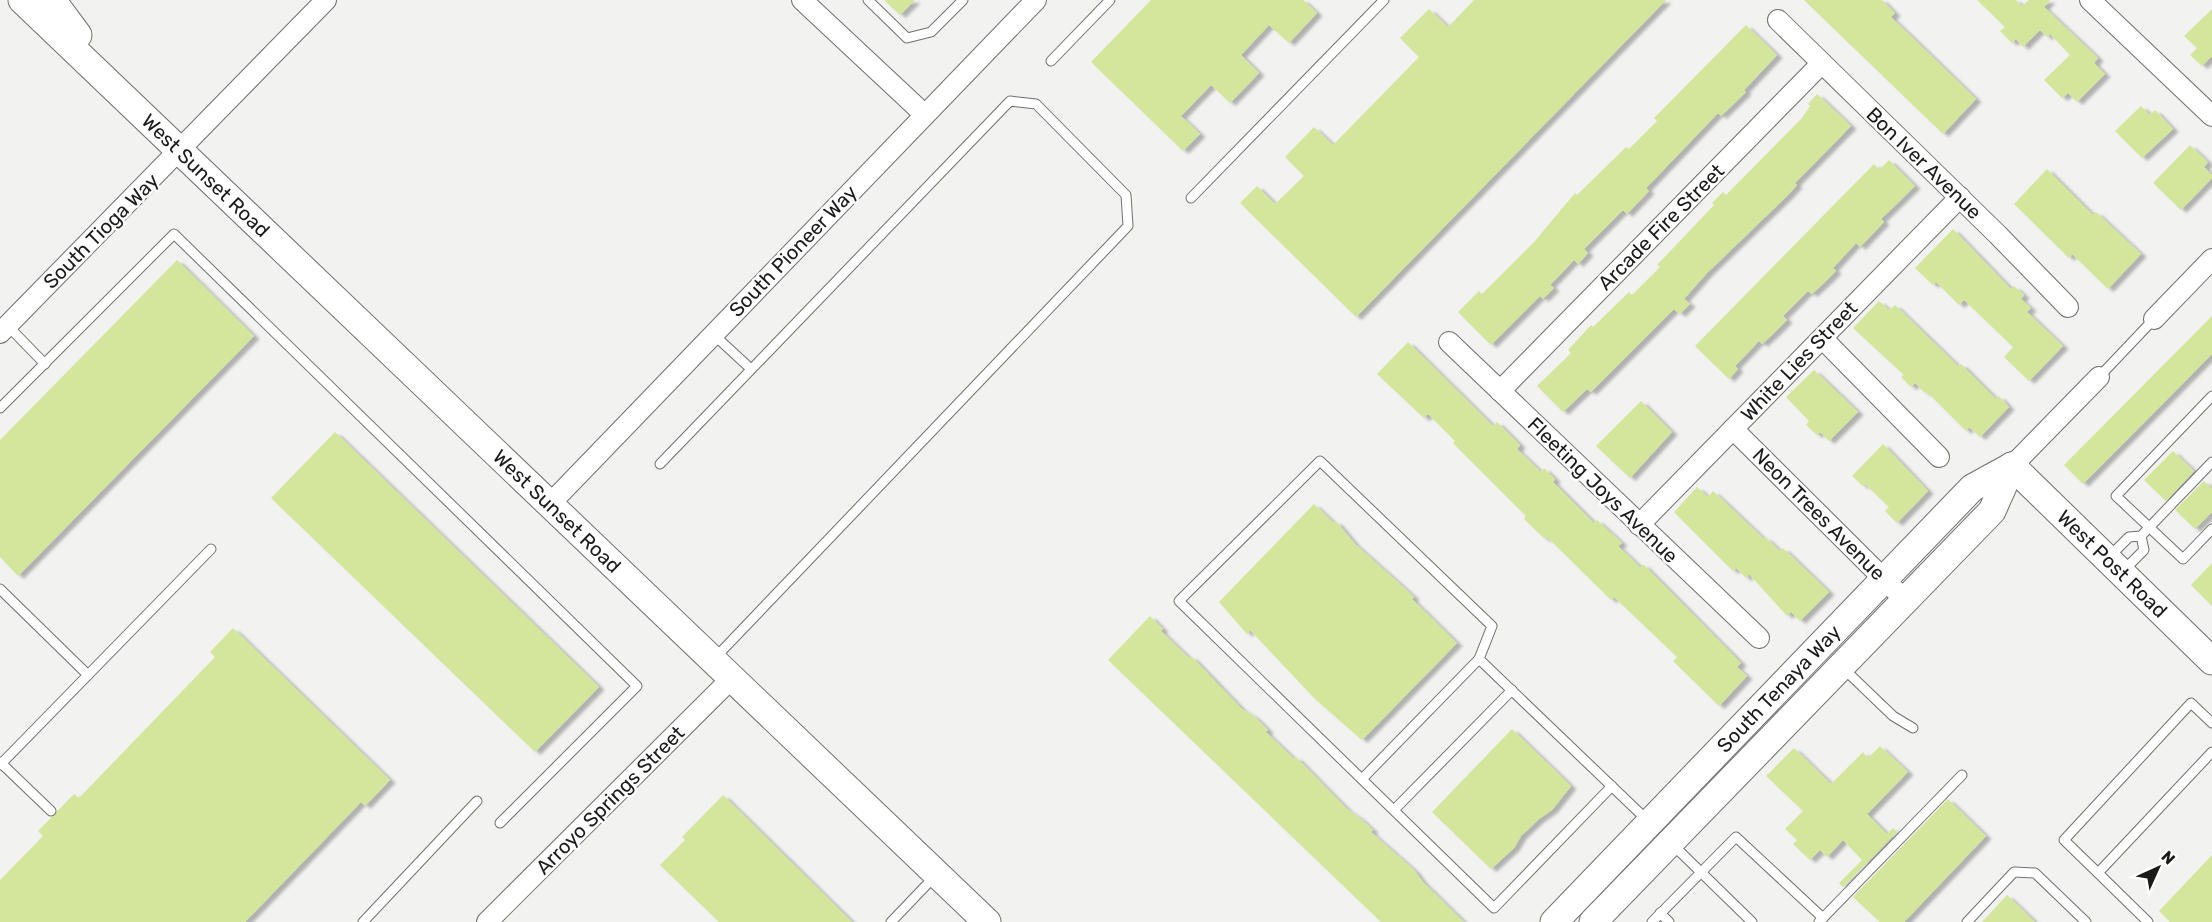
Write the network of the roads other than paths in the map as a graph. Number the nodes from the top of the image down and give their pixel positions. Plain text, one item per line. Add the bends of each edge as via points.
1 (22, 0) edge
2 (52, 0) edge
3 (326, 0) edge
4 (802, 0) edge
5 (868, 0) edge
6 (963, 0) edge
7 (1036, 0) edge
8 (1110, 0) edge
9 (1383, 0) edge
10 (2090, 0) edge
11 (1778, 20) dead end
12 (1051, 61) dead end
13 (1822, 63) junction
14 (127, 101) junction
15 (924, 114) junction
16 (2212, 116) edge
17 (180, 152) junction
18 (1960, 197) junction
19 (1191, 198) dead end
20 (2212, 259) edge
21 (2068, 307) dead end
22 (2154, 319) joint
23 (4, 329) edge
24 (713, 334) junction
25 (1822, 338) junction
26 (1449, 342) dead end
27 (45, 364) junction
28 (751, 369) junction
29 (2099, 377) joint
30 (1500, 391) junction
31 (2212, 396) edge
32 (0, 408) edge
33 (1733, 429) junction
34 (1939, 457) dead end
35 (2212, 462) edge
36 (660, 464) dead end
37 (2012, 466) junction
38 (550, 504) junction
39 (1639, 525) junction
40 (2149, 528) junction
41 (2212, 529) edge
42 (2141, 536) junction
43 (211, 549) dead end
44 (2115, 565) junction
45 (1883, 578) junction
46 (0, 590) edge
47 (1905, 600) junction
48 (1759, 638) dead end
49 (1479, 659) junction
50 (2212, 661) edge
51 (1841, 666) junction
52 (724, 668) junction
53 (88, 675) junction
54 (1512, 690) junction
55 (2212, 723) edge
56 (1912, 728) dead end
57 (2212, 752) edge
58 (0, 764) edge
59 (1962, 775) dead end
60 (1362, 779) junction
61 (1612, 786) junction
62 (477, 801) dead end
63 (1394, 810) junction
64 (51, 811) dead end
65 (500, 823) dead end
66 (1660, 832) junction
67 (1701, 872) junction
68 (2098, 873) junction
69 (936, 875) junction
70 (1660, 913) junction
71 (1821, 920) edge
72 (363, 922) edge
73 (488, 922) edge
74 (891, 922) edge
75 (987, 922) edge
76 (1554, 922) edge
77 (1593, 922) edge
78 (1652, 922) edge
79 (1669, 922) edge
80 (1752, 922) edge
81 (1967, 922) edge
82 (2086, 922) edge
83 (2148, 922) edge

1 - 14 street, West Sunset Road
2 - 14 street, West Sunset Road
3 - 17 street, South Tioga Way
4 - 15 street
5 - 6 lane via 907,38 931,32
7 - 15 street, South Pioneer Way
8 - 12 lane
9 - 19 lane
10 - 16 street
11 - 13 street, Bon Iver Avenue
13 - 18 street, Bon Iver Avenue
13 - 30 street, Arcade Fire Street
14 - 17 street, West Sunset Road
15 - 24 street, South Pioneer Way
17 - 23 street, South Tioga Way
17 - 38 street, West Sunset Road
18 - 21 street, Bon Iver Avenue
18 - 25 street, White Lies Street
20 - 22 street
22 - 29 lane
23 - 27 lane
24 - 28 lane
24 - 38 street, South Pioneer Way
25 - 33 street, White Lies Street
25 - 34 street
26 - 30 street, Fleeting Joys Avenue
27 - 32 lane
27 - 65 lane via 174,234 637,686
28 - 36 lane
28 - 52 lane via 1010,101 1036,104 1126,195 1128,226
29 - 37 street, South Tenaya Way
30 - 39 street, Fleeting Joys Avenue
31 - 40 lane via 2116,496
33 - 39 street, White Lies Street
33 - 45 street, Neon Trees Avenue
35 - 40 lane
37 - 44 street, West Post Road
37 - 45 street, South Tenaya Way via 1972,488
37 - 47 street, South Tenaya Way via 1992,511
38 - 52 street, West Sunset Road
39 - 48 street, Fleeting Joys Avenue
40 - 41 lane via 2183,559
40 - 42 lane
42 - 44 lane via 2129,537
42 - 44 lane via 2144,550
43 - 53 lane
44 - 50 street, West Post Road
45 - 47 street, Neon Trees Avenue
45 - 66 street, South Tenaya Way
46 - 53 lane
47 - 51 street, South Tenaya Way
49 - 54 lane
49 - 60 lane
49 - 60 lane via 1491,626 1320,461 1179,601
51 - 56 lane via 1893,716
51 - 66 street, South Tenaya Way
52 - 69 street, West Sunset Road
52 - 73 street, Arroyo Springs Street
53 - 58 lane
54 - 61 lane
54 - 63 lane
55 - 68 lane via 2192,703 2064,840
57 - 68 lane
58 - 64 lane
59 - 71 lane
60 - 63 lane
61 - 63 lane via 1494,908
61 - 66 lane
62 - 72 lane
66 - 67 lane
66 - 76 street, South Tenaya Way
66 - 77 street, South Tenaya Way
67 - 70 lane
67 - 71 lane via 1736,837
67 - 80 lane
68 - 83 lane
69 - 74 lane
69 - 75 street, West Sunset Road
70 - 78 lane
70 - 79 lane
81 - 82 lane via 2014,872 2035,873

